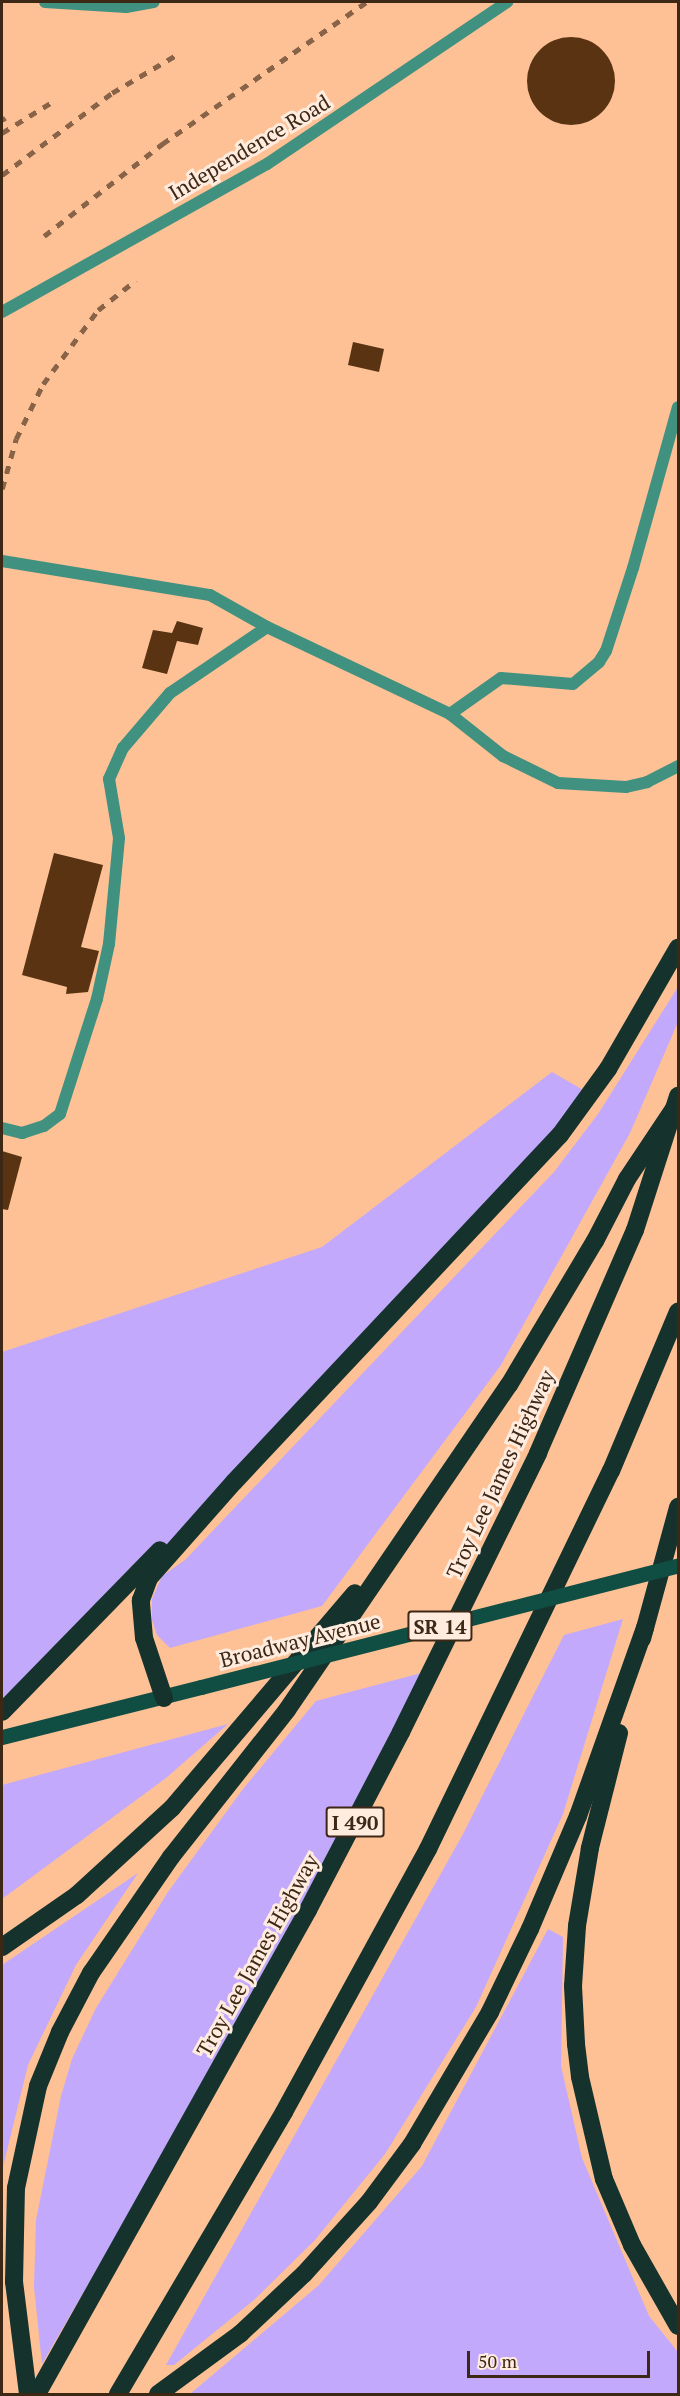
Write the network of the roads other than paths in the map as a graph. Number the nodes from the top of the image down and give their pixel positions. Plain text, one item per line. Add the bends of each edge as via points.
1 (45, 2) edge
2 (154, 2) edge
3 (507, 2) edge
4 (2, 312) edge
5 (678, 407) edge
6 (2, 561) edge
7 (267, 627) junction
8 (450, 714) junction
9 (678, 765) edge
10 (678, 948) edge
11 (676, 1103) edge
12 (2, 1128) edge
13 (678, 1312) edge
14 (234, 1482) junction
15 (678, 1507) edge
16 (418, 1519) junction
17 (678, 1565) edge
18 (645, 1628) junction
19 (164, 1698) junction
20 (2, 1712) edge
21 (2, 1737) edge
22 (2, 1947) edge
23 (678, 2326) edge
24 (28, 2394) edge
25 (37, 2394) edge
26 (118, 2394) edge
27 (158, 2394) edge

1 - 2 street via 126,7
3 - 4 street, Independence Road via 267,164
5 - 8 street via 633,568 599,662 573,684 501,678
6 - 7 street via 210,595
7 - 8 street
7 - 12 street via 170,693 123,748 109,779 119,838 109,944 97,999 60,1114 44,1126 22,1133
8 - 9 street via 503,756 558,783 626,787 647,782
10 - 14 highway via 608,1069 560,1135
11 - 16 highway via 627,1179 596,1241 509,1385
11 - 25 highway, Troy Lee James Highway / I 490 via 635,1230 538,1453 401,1732 308,1910
13 - 26 highway via 611,1471 428,1850 284,2112
14 - 19 highway via 149,1578 141,1600 144,1638
14 - 20 highway via 138,1571
15 - 18 highway
16 - 22 highway via 172,1808 77,1895
16 - 24 highway via 287,1710 171,1857 91,1973 60,2032 38,2086 16,2188 14,2282
17 - 19 main road, Broadway Avenue / SR 14, bridge
18 - 23 highway via 590,1848 577,1926 573,1986 580,2077 604,2179 632,2245
18 - 27 highway via 578,1816 490,2012 412,2144 369,2202 304,2274 240,2334
19 - 21 main road, Broadway Avenue / SR 14

